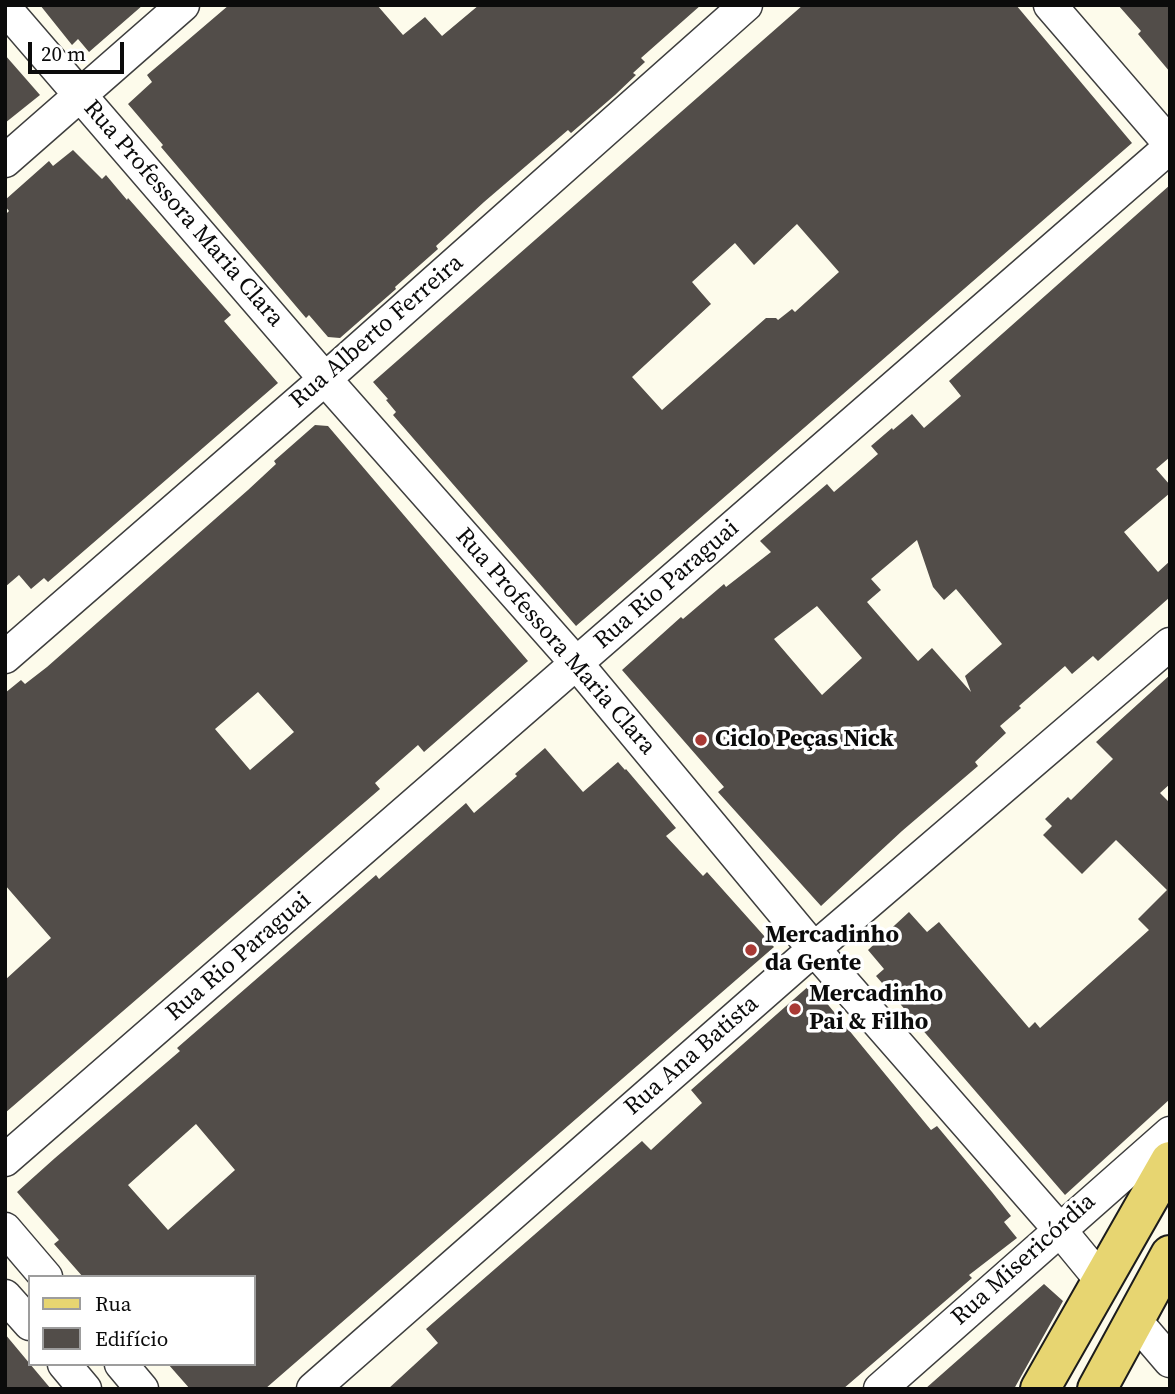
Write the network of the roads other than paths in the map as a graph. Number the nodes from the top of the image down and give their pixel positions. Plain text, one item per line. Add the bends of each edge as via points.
1 (183, 5) edge
2 (746, 5) edge
3 (1050, 5) edge
4 (5, 8) edge
5 (80, 96) junction
6 (1170, 145) edge
7 (5, 161) edge
8 (325, 379) junction
9 (1170, 645) edge
10 (5, 657) edge
11 (577, 664) junction
12 (814, 949) junction
13 (1170, 1133) edge
14 (5, 1160) edge
15 (1170, 1161) edge
16 (5, 1228) edge
17 (1059, 1229) junction
18 (1170, 1255) edge
19 (44, 1275) edge
20 (1101, 1280) junction
21 (5, 1296) edge
22 (1134, 1319) junction
23 (28, 1322) edge
24 (1170, 1362) edge
25 (66, 1366) edge
26 (123, 1366) edge
27 (85, 1389) edge
28 (142, 1389) edge
29 (313, 1389) edge
30 (880, 1389) edge
31 (1040, 1389) edge
32 (1097, 1389) edge

1 - 5 street
2 - 8 street, Rua Alberto Ferreira
3 - 6 street
4 - 5 street, Rua Professora Maria Clara
5 - 7 street
5 - 8 street, Rua Professora Maria Clara
6 - 11 street, Rua Rio Paraguai
8 - 10 street, Rua Alberto Ferreira
8 - 11 street, Rua Professora Maria Clara
9 - 12 street, Rua Ana Batista
11 - 12 street, Rua Professora Maria Clara
11 - 14 street, Rua Rio Paraguai
12 - 17 street, Rua Professora Maria Clara
12 - 29 street, Rua Ana Batista
13 - 17 street, Rua Misericórdia
15 - 20 main road
16 - 19 street
17 - 20 street, Rua Professora Maria Clara
17 - 30 street, Rua Misericórdia
18 - 22 main road
20 - 31 main road
21 - 23 street
22 - 24 street
22 - 32 main road
25 - 27 street
26 - 28 street

